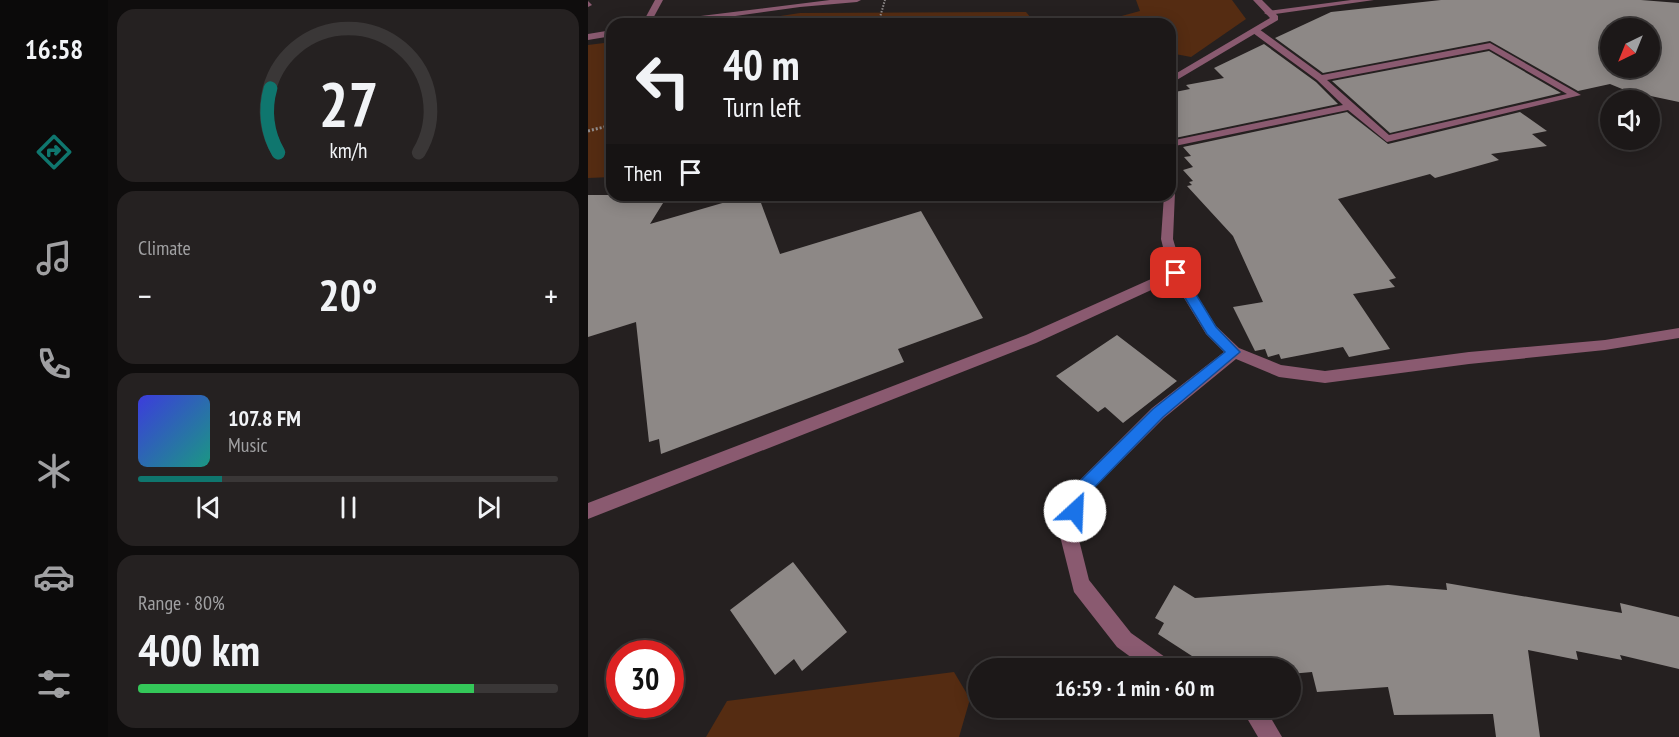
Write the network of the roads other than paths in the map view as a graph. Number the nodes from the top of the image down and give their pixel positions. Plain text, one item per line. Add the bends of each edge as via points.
1 (659, 0) edge
2 (857, 0) edge
3 (1257, 0) edge
4 (1370, 0) edge
5 (1268, 12) junction
6 (648, 18) edge
7 (709, 18) edge
8 (1256, 31) junction
9 (606, 34) edge
10 (588, 37) edge
11 (1176, 78) edge
12 (1320, 78) junction
13 (1350, 107) junction
14 (1176, 143) edge
15 (1170, 201) edge
16 (1176, 273) junction
17 (1679, 333) edge
18 (1234, 352) junction
19 (588, 511) edge
20 (1149, 658) edge
21 (1259, 718) edge
22 (1271, 737) edge

1 - 6 street
2 - 7 street
3 - 5 street
4 - 5 street
5 - 8 street via 1275,18
8 - 11 street
8 - 12 street
9 - 10 street
12 - 13 street
12 - 13 street via 1490,46 1576,95 1388,139
13 - 14 street
15 - 16 street via 1167,239
16 - 18 street via 1211,330
16 - 19 street via 1030,339
17 - 18 street via 1325,377 1279,371
18 - 20 street via 1158,413 1081,490 1068,532 1081,585 1124,640
21 - 22 street

